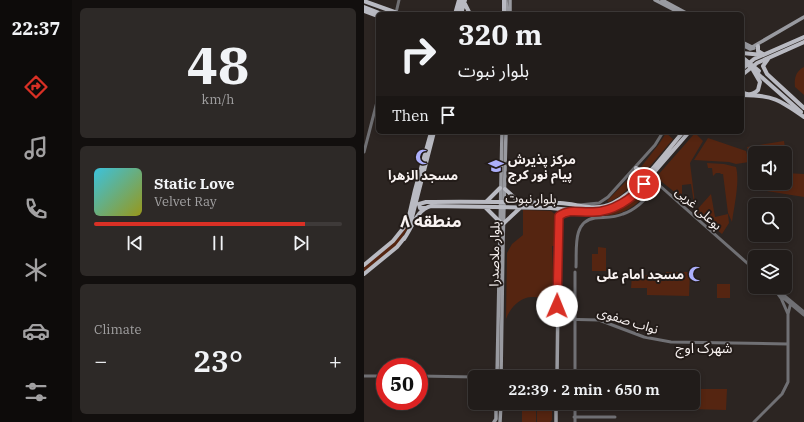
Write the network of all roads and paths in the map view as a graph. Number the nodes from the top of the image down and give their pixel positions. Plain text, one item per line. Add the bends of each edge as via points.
1 (399, 0) edge
2 (459, 0) edge
3 (505, 0) edge
4 (510, 0) edge
5 (655, 0) edge
6 (662, 0) edge
7 (464, 1) edge
8 (364, 2) edge
9 (665, 4) junction
10 (364, 8) edge
11 (674, 8) junction
12 (364, 11) edge
13 (376, 12) edge
14 (391, 12) edge
15 (396, 12) edge
16 (456, 12) edge
17 (457, 12) edge
18 (461, 12) edge
19 (469, 12) edge
20 (507, 12) edge
21 (507, 12) edge
22 (679, 12) edge
23 (683, 12) edge
24 (376, 15) edge
25 (804, 19) edge
26 (804, 37) edge
27 (804, 42) edge
28 (744, 43) edge
29 (744, 46) edge
30 (758, 46) junction
31 (744, 55) edge
32 (744, 56) edge
33 (767, 56) junction
34 (744, 57) edge
35 (744, 61) edge
36 (752, 66) junction
37 (744, 72) edge
38 (758, 72) junction
39 (744, 93) edge
40 (744, 95) edge
41 (376, 105) edge
42 (804, 109) edge
43 (804, 116) edge
44 (432, 134) edge
45 (432, 134) edge
46 (502, 134) edge
47 (506, 134) edge
48 (662, 134) edge
49 (682, 134) edge
50 (687, 134) edge
51 (364, 152) edge
52 (636, 168) junction
53 (651, 173) junction
54 (641, 180) junction
55 (659, 185) junction
56 (643, 186) junction
57 (502, 188) junction
58 (417, 195) junction
59 (426, 202) junction
60 (486, 205) junction
61 (502, 205) junction
62 (519, 205) junction
63 (579, 205) junction
64 (426, 208) junction
65 (551, 208) junction
66 (594, 210) junction
67 (576, 211) junction
68 (559, 216) junction
69 (502, 222) junction
70 (404, 239) junction
71 (748, 264) edge
72 (364, 265) edge
73 (576, 267) dead end
74 (575, 272) dead end
75 (364, 274) edge
76 (778, 294) edge
77 (782, 294) edge
78 (791, 302) junction
79 (804, 312) edge
80 (788, 314) junction
81 (804, 315) edge
82 (557, 319) junction
83 (575, 319) junction
84 (788, 344) junction
85 (499, 357) junction
86 (498, 370) edge
87 (500, 370) edge
88 (557, 370) edge
89 (575, 370) edge
90 (364, 376) edge
91 (376, 376) edge
92 (428, 376) edge
93 (468, 377) edge
94 (496, 410) edge
95 (556, 410) edge
96 (574, 410) edge
97 (501, 411) joint
98 (574, 417) junction
99 (615, 417) dead end
100 (494, 422) edge
101 (500, 422) edge
102 (504, 422) edge
103 (556, 422) edge
104 (575, 422) edge
105 (754, 422) edge

1 - 15 street
2 - 16 main road
3 - 20 main road
4 - 21 main road
5 - 9 main road
6 - 9 main road
7 - 17 main road
7 - 18 main road
7 - 19 main road
8 - 14 main road
9 - 11 main road
10 - 13 main road
11 - 22 main road
11 - 23 main road
12 - 24 main road
25 - 28 main road via 752,47
25 - 30 main road
26 - 33 main road
27 - 33 main road
29 - 30 main road via 750,49
30 - 33 main road via 758,50
31 - 33 main road
32 - 36 main road via 748,57
33 - 36 main road
33 - 42 main road via 763,66 766,74
34 - 38 main road, bridge
35 - 36 main road, bridge
36 - 37 main road
36 - 38 main road, bridge
36 - 39 main road, bridge via 760,82 758,90 749,95
38 - 42 main road
38 - 43 main road
40 - 43 main road via 770,97
41 - 51 street
44 - 58 main road
45 - 72 main road via 405,226 393,241
46 - 57 main road, بلوار ملاصدرا
47 - 57 main road, بلوار ملاصدرا
48 - 52 street
49 - 53 main road, بلوار نبوت
50 - 53 main road, بلوار نبوت
52 - 53 main road
52 - 54 main road
52 - 63 street via 601,202
53 - 54 main road, بلوار نبوت
53 - 55 main road
53 - 56 main road, بلوار نبوت
54 - 66 main road, بلوار نبوت via 613,203
55 - 56 main road via 649,183
55 - 71 street, بوعلی غربی
55 - 73 street, بوعلی غربی via 628,212 584,223 577,236
56 - 66 main road, بلوار نبوت via 622,203 607,210
57 - 60 main road
57 - 61 main road, بلوار ملاصدرا
57 - 62 main road
58 - 59 main road via 419,200
58 - 70 main road via 411,223
59 - 60 main road, بلوار نبوت
59 - 64 main road via 420,203 419,206
60 - 61 main road, بلوار نبوت
60 - 64 main road, بلوار نبوت
60 - 69 main road
61 - 62 main road, بلوار نبوت
61 - 69 main road, بلوار ملاصدرا
62 - 63 main road, بلوار نبوت
62 - 65 main road, بلوار نبوت
62 - 69 main road
63 - 66 main road, بلوار نبوت
64 - 70 main road via 419,213
65 - 67 main road, بلوار نبوت
65 - 68 main road
66 - 67 main road, بلوار نبوت
67 - 68 main road via 565,212
68 - 82 main road
69 - 85 main road, بلوار ملاصدرا
70 - 75 main road
74 - 83 street
76 - 80 street
77 - 78 street
78 - 79 street
78 - 80 street
78 - 81 street
80 - 84 street
82 - 83 street, نواب صفوی
82 - 88 main road
83 - 84 street, نواب صفوی via 599,320 644,337 671,342
83 - 89 street
84 - 105 street via 788,382 785,389
85 - 86 main road, بلوار ملاصدرا
85 - 87 main road, بلوار ملاصدرا
90 - 91 street
92 - 93 street
94 - 100 main road
95 - 103 main road
96 - 98 street
97 - 101 main road
97 - 102 main road
98 - 99 street
98 - 104 street

